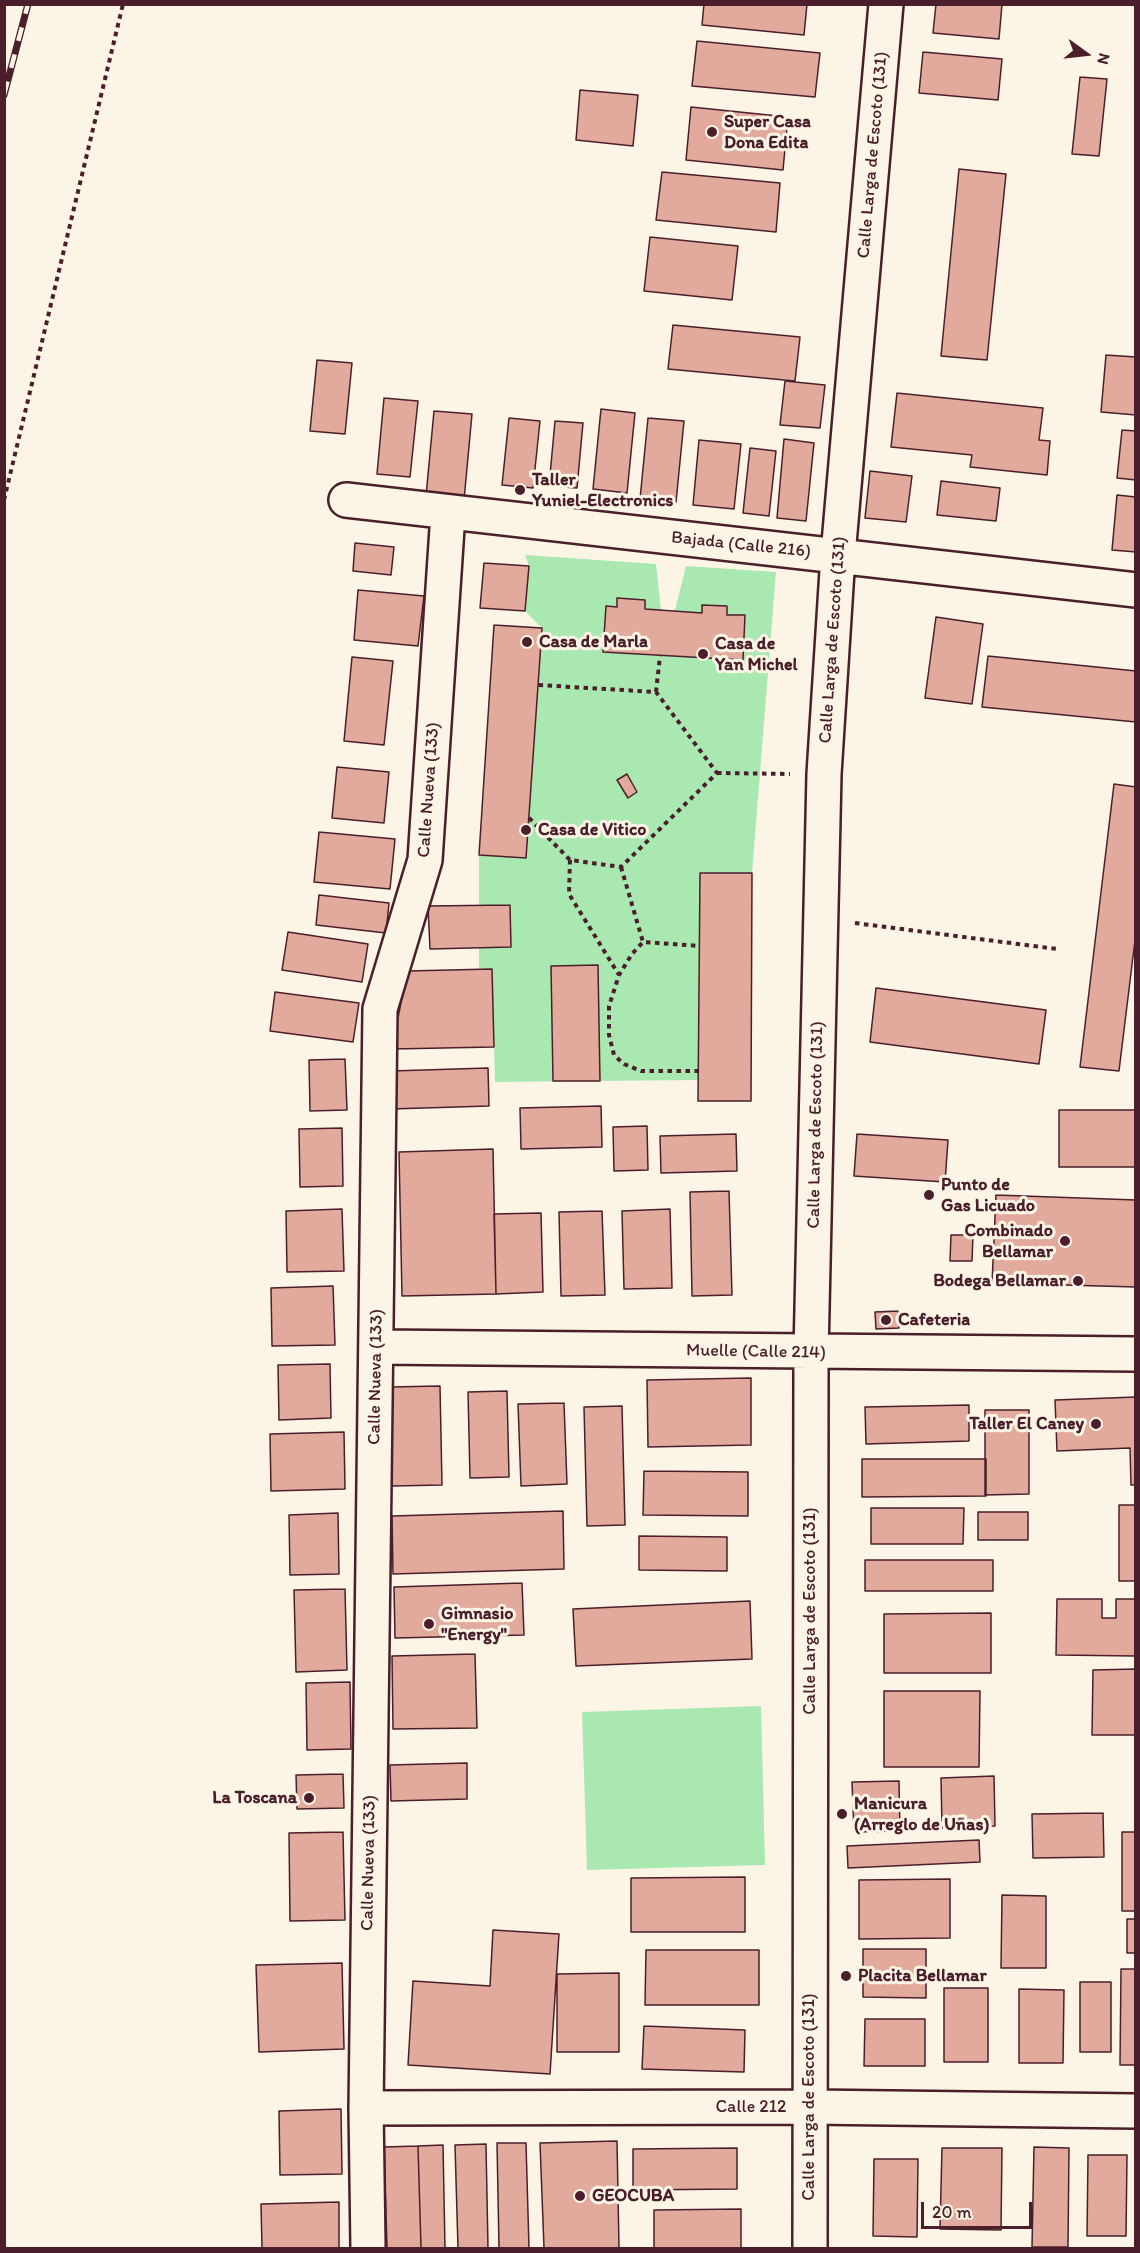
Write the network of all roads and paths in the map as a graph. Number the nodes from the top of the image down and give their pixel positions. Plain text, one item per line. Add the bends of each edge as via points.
1 (123, 4) edge
2 (886, 4) edge
3 (4, 500) edge
4 (346, 500) dead end
5 (448, 513) junction
6 (838, 555) junction
7 (1136, 590) edge
8 (660, 656) dead end
9 (538, 685) dead end
10 (656, 692) junction
11 (717, 773) junction
12 (824, 774) junction
13 (529, 818) dead end
14 (570, 860) junction
15 (621, 867) junction
16 (821, 919) junction
17 (643, 942) junction
18 (700, 946) dead end
19 (1057, 948) dead end
20 (619, 975) junction
21 (699, 1071) dead end
22 (376, 1347) junction
23 (811, 1353) junction
24 (1136, 1354) edge
25 (809, 2107) junction
26 (366, 2108) junction
27 (1136, 2111) edge
28 (368, 2248) edge
29 (810, 2248) edge

1 - 3 path
2 - 6 street, Calle Larga de Escoto (131)
4 - 5 street, Bajada (Calle 216)
5 - 6 street, Bajada (Calle 216)
5 - 22 street, Calle Nueva (133) via 425,860 380,1010
6 - 7 street, Bajada (Calle 216)
6 - 12 street, Calle Larga de Escoto (131)
8 - 10 path
9 - 10 path
10 - 11 path
11 - 12 path
11 - 15 path
12 - 16 street, Calle Larga de Escoto (131)
13 - 14 path
14 - 15 path
14 - 20 path via 569,894
15 - 17 path
16 - 19 path
16 - 23 street, Calle Larga de Escoto (131)
17 - 18 path
17 - 20 path
20 - 21 path via 609,1006 614,1055 641,1071
22 - 23 street, Muelle (Calle 214)
22 - 26 street, Calle Nueva (133)
23 - 24 street, Muelle (Calle 214)
23 - 25 street, Calle Larga de Escoto (131)
25 - 26 street, Calle 212
25 - 27 street, Calle 212
25 - 29 street, Calle Larga de Escoto (131)
26 - 28 street, Calle Nueva (133)

